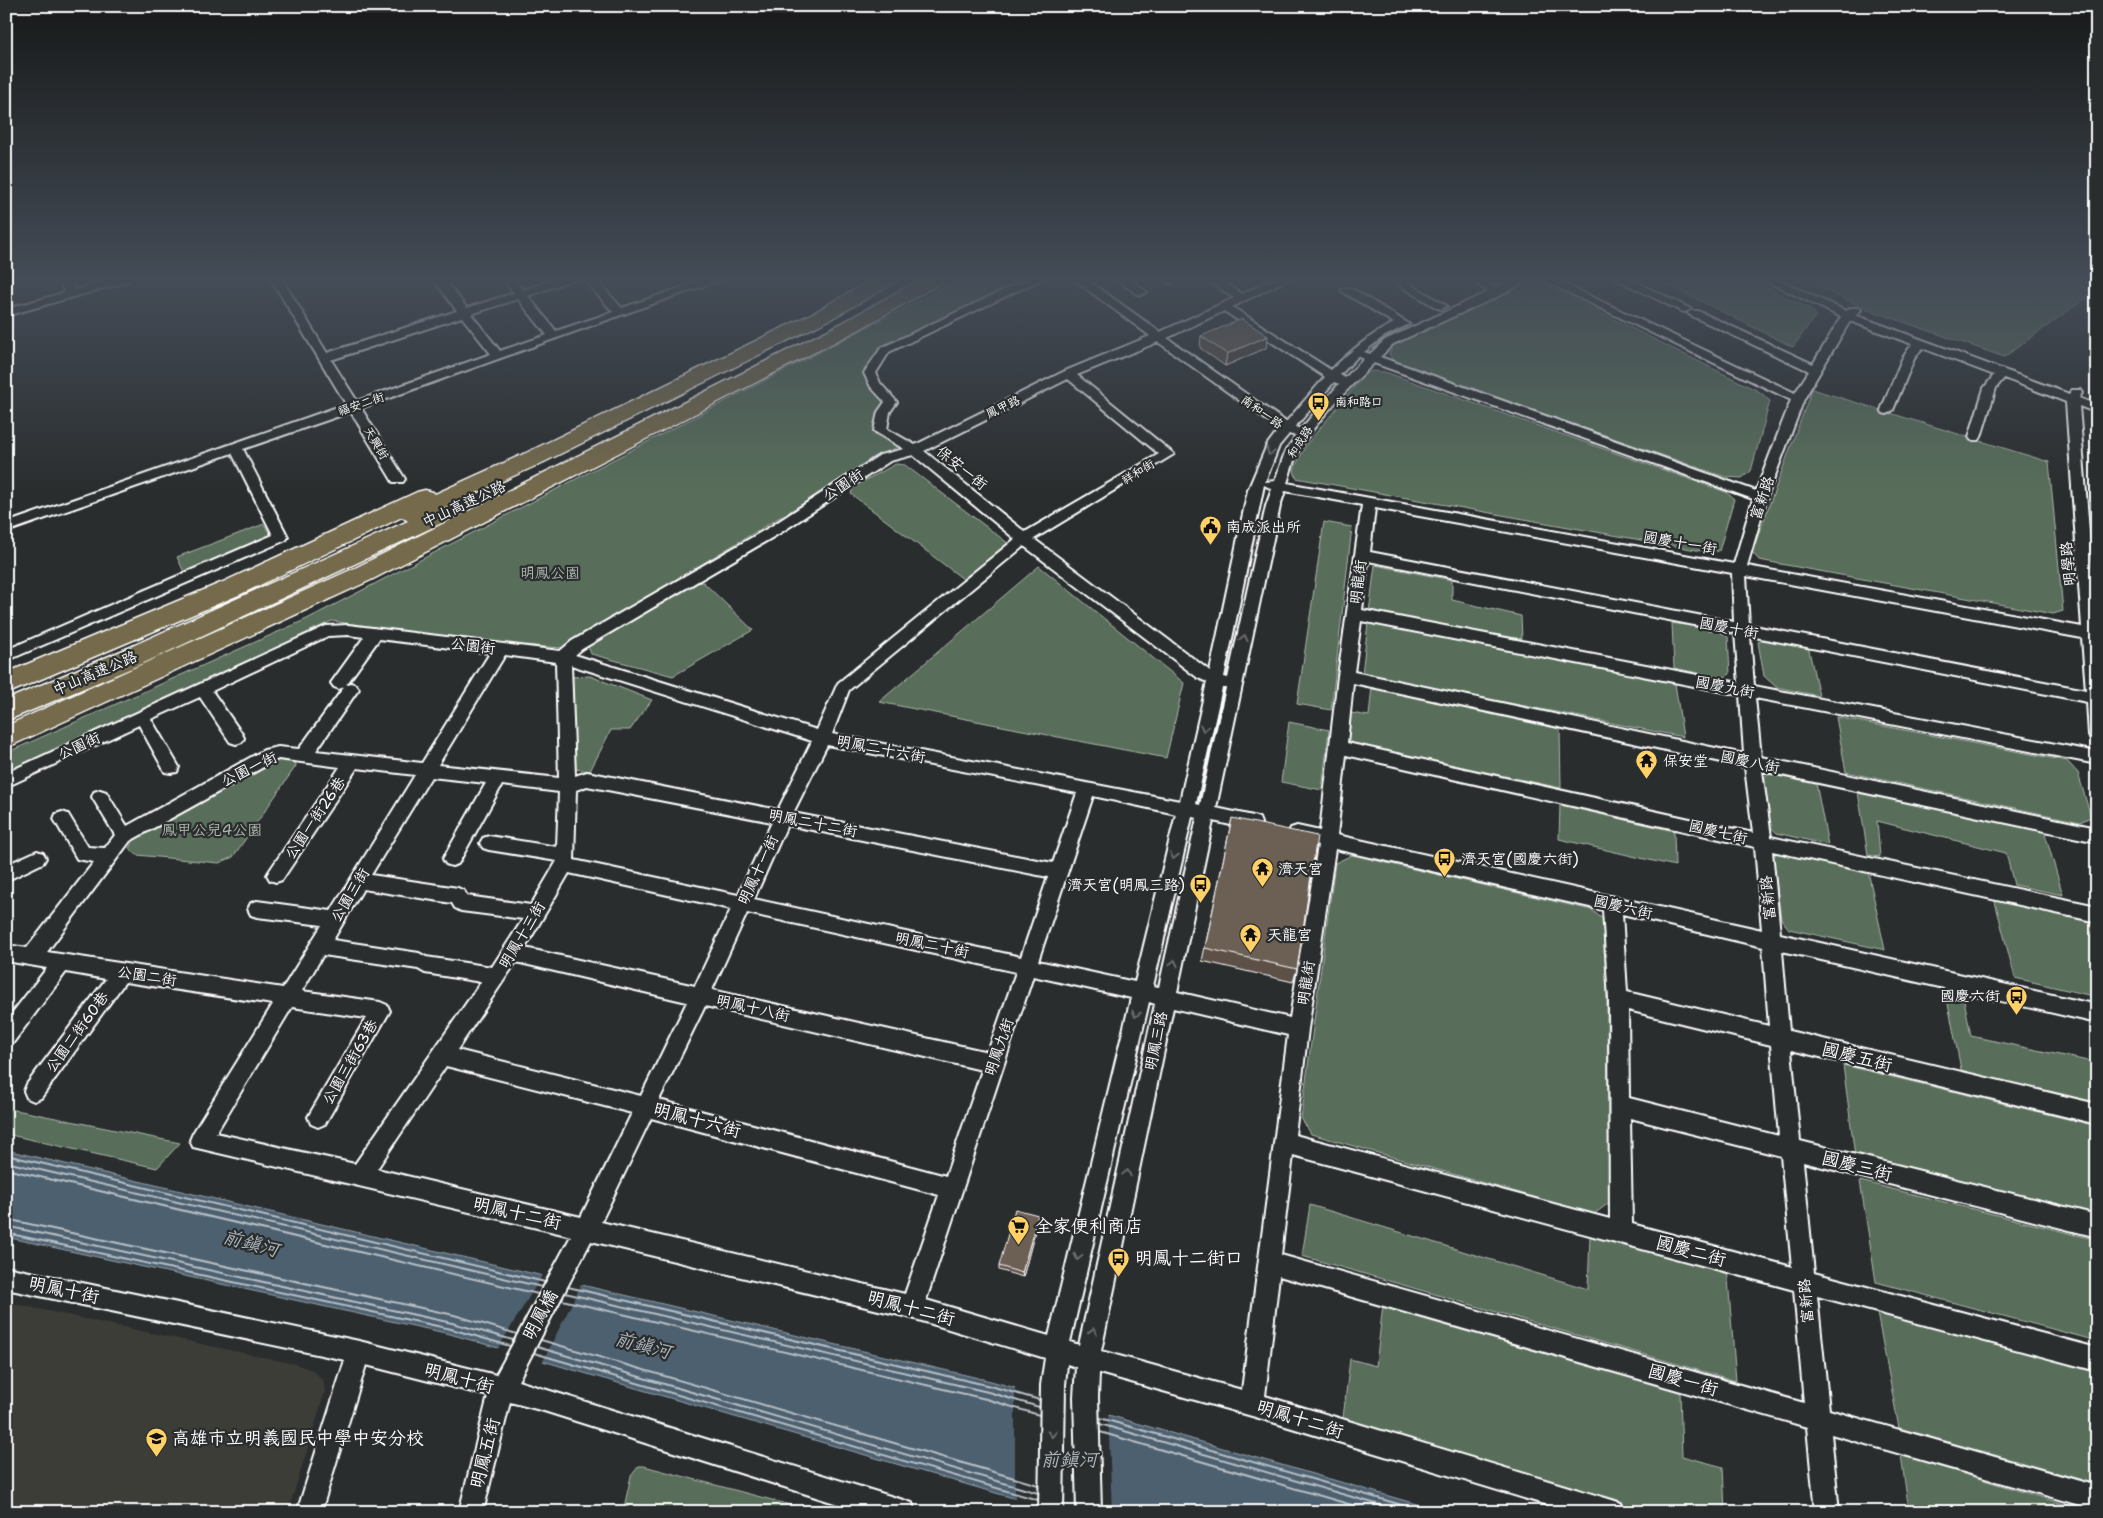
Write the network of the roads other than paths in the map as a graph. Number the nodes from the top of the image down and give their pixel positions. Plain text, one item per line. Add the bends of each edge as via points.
1 (319, 350) edge
2 (350, 350) edge
3 (493, 350) edge
4 (515, 350) edge
5 (728, 350) edge
6 (753, 350) edge
7 (778, 350) edge
8 (804, 350) edge
9 (885, 350) edge
10 (1128, 350) edge
11 (1177, 350) edge
12 (1291, 350) edge
13 (1359, 350) edge
14 (1380, 350) edge
15 (1693, 350) edge
16 (1773, 350) edge
17 (1828, 350) edge
18 (1914, 350) edge
19 (1937, 350) edge
20 (1950, 350) edge
21 (1356, 352) junction
22 (498, 356) junction
23 (324, 358) junction
24 (1370, 359) junction
25 (1816, 370) junction
26 (1069, 374) junction
27 (2001, 374) junction
28 (1332, 376) junction
29 (1347, 383) junction
30 (2074, 396) junction
31 (1798, 400) junction
32 (2097, 400) edge
33 (353, 407) junction
34 (1887, 410) dead end
35 (2097, 410) edge
36 (1287, 429) junction
37 (1304, 433) junction
38 (1975, 437) dead end
39 (236, 448) junction
40 (915, 450) junction
41 (596, 456) junction
42 (398, 479) dead end
43 (1258, 481) junction
44 (1279, 486) junction
45 (436, 492) junction
46 (1760, 497) junction
47 (1369, 503) junction
48 (6, 528) edge
49 (1024, 539) junction
50 (1362, 555) junction
51 (1739, 570) junction
52 (1354, 614) junction
53 (1742, 630) junction
54 (375, 634) junction
55 (2094, 634) edge
56 (500, 650) junction
57 (6, 656) edge
58 (563, 657) junction
59 (1346, 676) junction
60 (6, 678) edge
61 (1215, 680) junction
62 (6, 684) edge
63 (1233, 686) junction
64 (202, 688) junction
65 (1748, 692) junction
66 (6, 694) edge
67 (2095, 698) edge
68 (6, 711) edge
69 (142, 717) junction
70 (6, 730) edge
71 (2097, 735) edge
72 (6, 738) edge
73 (236, 738) dead end
74 (822, 738) junction
75 (1340, 747) junction
76 (304, 755) junction
77 (2097, 758) edge
78 (353, 761) junction
79 (1753, 763) junction
80 (170, 767) dead end
81 (426, 770) junction
82 (498, 778) junction
83 (6, 780) edge
84 (567, 786) junction
85 (1087, 788) junction
86 (100, 797) dead end
87 (1185, 809) junction
88 (1208, 813) junction
89 (782, 818) junction
90 (62, 819) dead end
91 (1265, 826) edge
92 (1284, 830) edge
93 (2097, 835) edge
94 (124, 836) junction
95 (1328, 840) junction
96 (1763, 842) junction
97 (489, 843) dead end
98 (109, 856) junction
99 (37, 858) dead end
100 (452, 859) dead end
101 (565, 860) junction
102 (1059, 872) junction
103 (6, 874) edge
104 (276, 875) dead end
105 (359, 881) junction
106 (743, 904) junction
107 (1612, 904) junction
108 (257, 910) dead end
109 (535, 913) junction
110 (2097, 914) edge
111 (335, 919) junction
112 (1772, 941) junction
113 (318, 946) junction
114 (6, 953) edge
115 (512, 953) junction
116 (31, 958) junction
117 (62, 962) junction
118 (1027, 966) junction
119 (121, 973) junction
120 (497, 976) junction
121 (1141, 992) junction
122 (700, 996) junction
123 (287, 997) junction
124 (1166, 997) junction
125 (1618, 999) junction
126 (2097, 1014) edge
127 (1298, 1029) junction
128 (6, 1037) edge
129 (1780, 1038) junction
130 (442, 1056) junction
131 (994, 1064) junction
132 (34, 1091) dead end
133 (1618, 1105) junction
134 (646, 1107) junction
135 (2097, 1114) edge
136 (318, 1117) dead end
137 (200, 1140) joint
138 (1284, 1142) junction
139 (1791, 1149) junction
140 (360, 1175) junction
141 (952, 1188) junction
142 (2097, 1226) edge
143 (586, 1229) junction
144 (1620, 1232) junction
145 (568, 1262) joint
146 (1269, 1262) junction
147 (6, 1278) edge
148 (1804, 1281) junction
149 (912, 1307) junction
150 (1056, 1350) junction
151 (359, 1352) junction
152 (1088, 1358) junction
153 (2097, 1360) edge
154 (512, 1368) joint
155 (501, 1389) junction
156 (1252, 1404) junction
157 (1817, 1419) junction
158 (2097, 1498) edge
159 (309, 1512) edge
160 (471, 1512) edge
161 (903, 1512) edge
162 (1051, 1512) edge
163 (1090, 1512) edge
164 (1612, 1512) edge
165 (1827, 1512) edge

1 - 23 street, 天興街
2 - 23 street
3 - 22 street
4 - 22 street, 福安二街
5 - 45 highway
6 - 66 highway, 中山高速公路 via 536,457
7 - 68 highway, 中山高速公路 via 544,467 137,655
8 - 41 highway
9 - 40 street, 保安一街 via 870,373 891,402 884,412 880,431
10 - 26 street, 鳳甲路
11 - 36 street, 南和一路
12 - 28 street
13 - 21 street, 和成路
14 - 24 street, 和成路
15 - 31 street
16 - 25 street
17 - 25 street, 富新路
18 - 34 street
19 - 27 street
20 - 30 street
21 - 24 street
21 - 28 street, 和成路
22 - 33 street, 福安二街
23 - 33 street, 天興街
24 - 29 street, 和成路
24 - 46 street
25 - 31 street, 富新路
26 - 40 street, 鳳甲路
26 - 49 street, 祥和街 via 1168,454
27 - 30 street
27 - 38 street via 1990,388
28 - 29 street
28 - 36 street, 和成路
29 - 37 street, 和成路
30 - 32 street
30 - 35 street
30 - 55 street, 明學路
31 - 46 street, 富新路
33 - 39 street, 福安二街
33 - 42 street, 天興街
36 - 37 street, 南和一路
36 -> 43 street, 和成路 via 1273,445
37 - 44 street, 和成路 via 1291,452
39 - 48 street, 福安二街
39 - 57 street via 281,537
40 - 49 street, 保安一街
40 - 58 street, 公園街 via 885,458 775,530
41 - 70 highway via 514,491 329,581
41 - 72 highway via 354,578
43 - 44 street, 國慶十一街
43 - 61 street, 和成路 via 1251,501
44 - 47 street, 國慶十一街
63 -> 44 street, 和成路
45 - 60 highway
45 - 62 highway via 232,588
46 - 51 street, 富新路
47 - 50 street, 明龍街
47 - 51 street, 國慶十一街
49 - 61 street, 保安一街
49 - 74 street, 明鳳十一街 via 843,687
50 - 52 street, 明龍街
50 - 53 street, 國慶十街
51 - 53 street, 富新路
51 - 55 street, 國慶十一街
52 - 59 street, 明龍街
52 - 65 street, 國慶九街
53 - 65 street, 富新路
53 - 67 street, 國慶十街
54 - 56 street, 公園街
54 - 64 street, 公園街 via 338,629 326,631
54 - 76 street
55 - 67 street, 明學路
56 - 58 street, 公園街
56 - 81 street, 公園三街
58 - 74 street, 明鳳二十六街
58 - 84 street, 明鳳十三街
59 - 75 street, 明龍街
59 - 79 street, 國慶八街
61 - 63 street, 保安一街
61 -> 87 street, 明鳳三路
63 - 88 street, 明鳳三路
64 - 69 street, 公園街
64 - 73 street
65 - 77 street, 國慶九街
65 - 79 street, 富新路
67 - 71 street, 明學路
69 - 80 street
69 - 83 street, 公園街
74 - 85 street, 明鳳二十六街
74 - 89 street, 明鳳十一街
75 - 95 street, 明龍街
75 - 96 street, 國慶七街
76 - 78 street, 公園一街
76 - 94 street, 公園一街 via 270,755
78 - 81 street, 公園一街
78 - 104 street, 公園一街26巷
79 - 93 street, 國慶八街
79 - 96 street, 富新路
81 - 82 street, 公園一街
81 - 105 street, 公園三街
82 - 84 street, 公園一街
82 - 100 street
84 - 89 street, 明鳳二十二街 via 586,779
84 - 101 street, 明鳳十三街
85 - 87 street, 明鳳二十六街
85 - 102 street, 明鳳九街
86 - 94 street
87 - 88 street, 明鳳二十六街
87 -> 121 street, 明鳳三路
88 - 91 street
124 -> 88 street, 明鳳三路
89 - 102 street, 明鳳二十二街
89 - 106 street, 明鳳十一街
90 - 98 street via 83,854
92 - 95 street, 國慶六街
94 - 98 street, 公園一街
95 - 107 street, 國慶六街
95 - 127 street, 明龍街
96 - 110 street, 國慶七街
96 - 112 street, 富新路
97 - 101 street, 明鳳二十街
98 - 116 street, 公園一街
99 - 103 street
101 - 106 street, 明鳳二十街
101 - 109 street, 明鳳十三街
102 - 118 street, 明鳳九街
105 - 109 street
105 - 111 street, 公園三街
106 - 118 street, 明鳳二十街
106 - 122 street, 明鳳十一街
107 - 112 street, 國慶六街
107 - 125 street
108 - 111 street
109 - 115 street, 明鳳十三街
111 - 113 street, 公園三街
112 - 126 street, 國慶六街
112 - 129 street, 富新路
113 - 120 street
113 - 123 street, 公園三街
114 - 116 street, 公園二街
115 - 120 street, 明鳳十三街
115 - 122 street, 明鳳十八街
116 - 117 street, 公園二街
117 - 119 street, 公園二街
117 - 128 street
118 - 121 street, 明鳳二十街
118 - 131 street, 明鳳九街
119 - 123 street, 公園二街
119 - 132 street, 公園二街60巷
120 - 130 street, 明鳳十三街
121 - 124 street, 明鳳二十街
121 -> 150 street, 明鳳三路
122 - 131 street, 明鳳十八街
122 - 134 street, 明鳳十一街
123 - 136 street, 公園三街63巷 via 380,1010
123 - 137 street, 公園三街
124 - 127 street, 明鳳二十街
152 -> 124 street, 明鳳三路
125 - 129 street, 國慶五街
125 - 133 street
127 - 138 street, 明龍街
129 - 135 street, 國慶五街
129 - 139 street, 富新路
130 - 134 street, 明鳳十六街
130 - 140 street, 明鳳十三街
131 - 141 street, 明鳳九街
133 - 139 street, 國慶三街
133 - 144 street
134 - 141 street, 明鳳十六街
134 - 143 street, 明鳳十一街
137 - 140 street, 明鳳十二街
138 - 144 street, 國慶二街
138 - 146 street, 明龍街
139 - 142 street, 國慶三街
139 - 148 street, 富新路
140 - 143 street, 明鳳十二街
141 - 149 street, 明鳳九街
143 - 145 street, 明鳳十一街
143 - 149 street, 明鳳十二街
144 - 148 street, 國慶二街
145 - 154 street, 明鳳橋
146 - 156 street, 明龍街
146 - 157 street, 國慶一街
147 - 151 street, 明鳳十街
148 - 153 street, 國慶二街
148 - 157 street, 富新路
149 - 150 street, 明鳳十二街
150 - 152 street, 明鳳十二街
150 -> 162 street, 明鳳三路
151 - 155 street, 明鳳十街
151 - 159 street
152 - 156 street, 明鳳十二街
152 - 163 street, 明鳳三路 via 1086,1397
154 - 155 street, 明鳳五街
155 - 160 street, 明鳳五街
155 - 161 street, 明鳳十街 via 544,1399
156 - 164 street, 明鳳十二街
157 - 158 street, 國慶一街
157 - 165 street, 富新路

